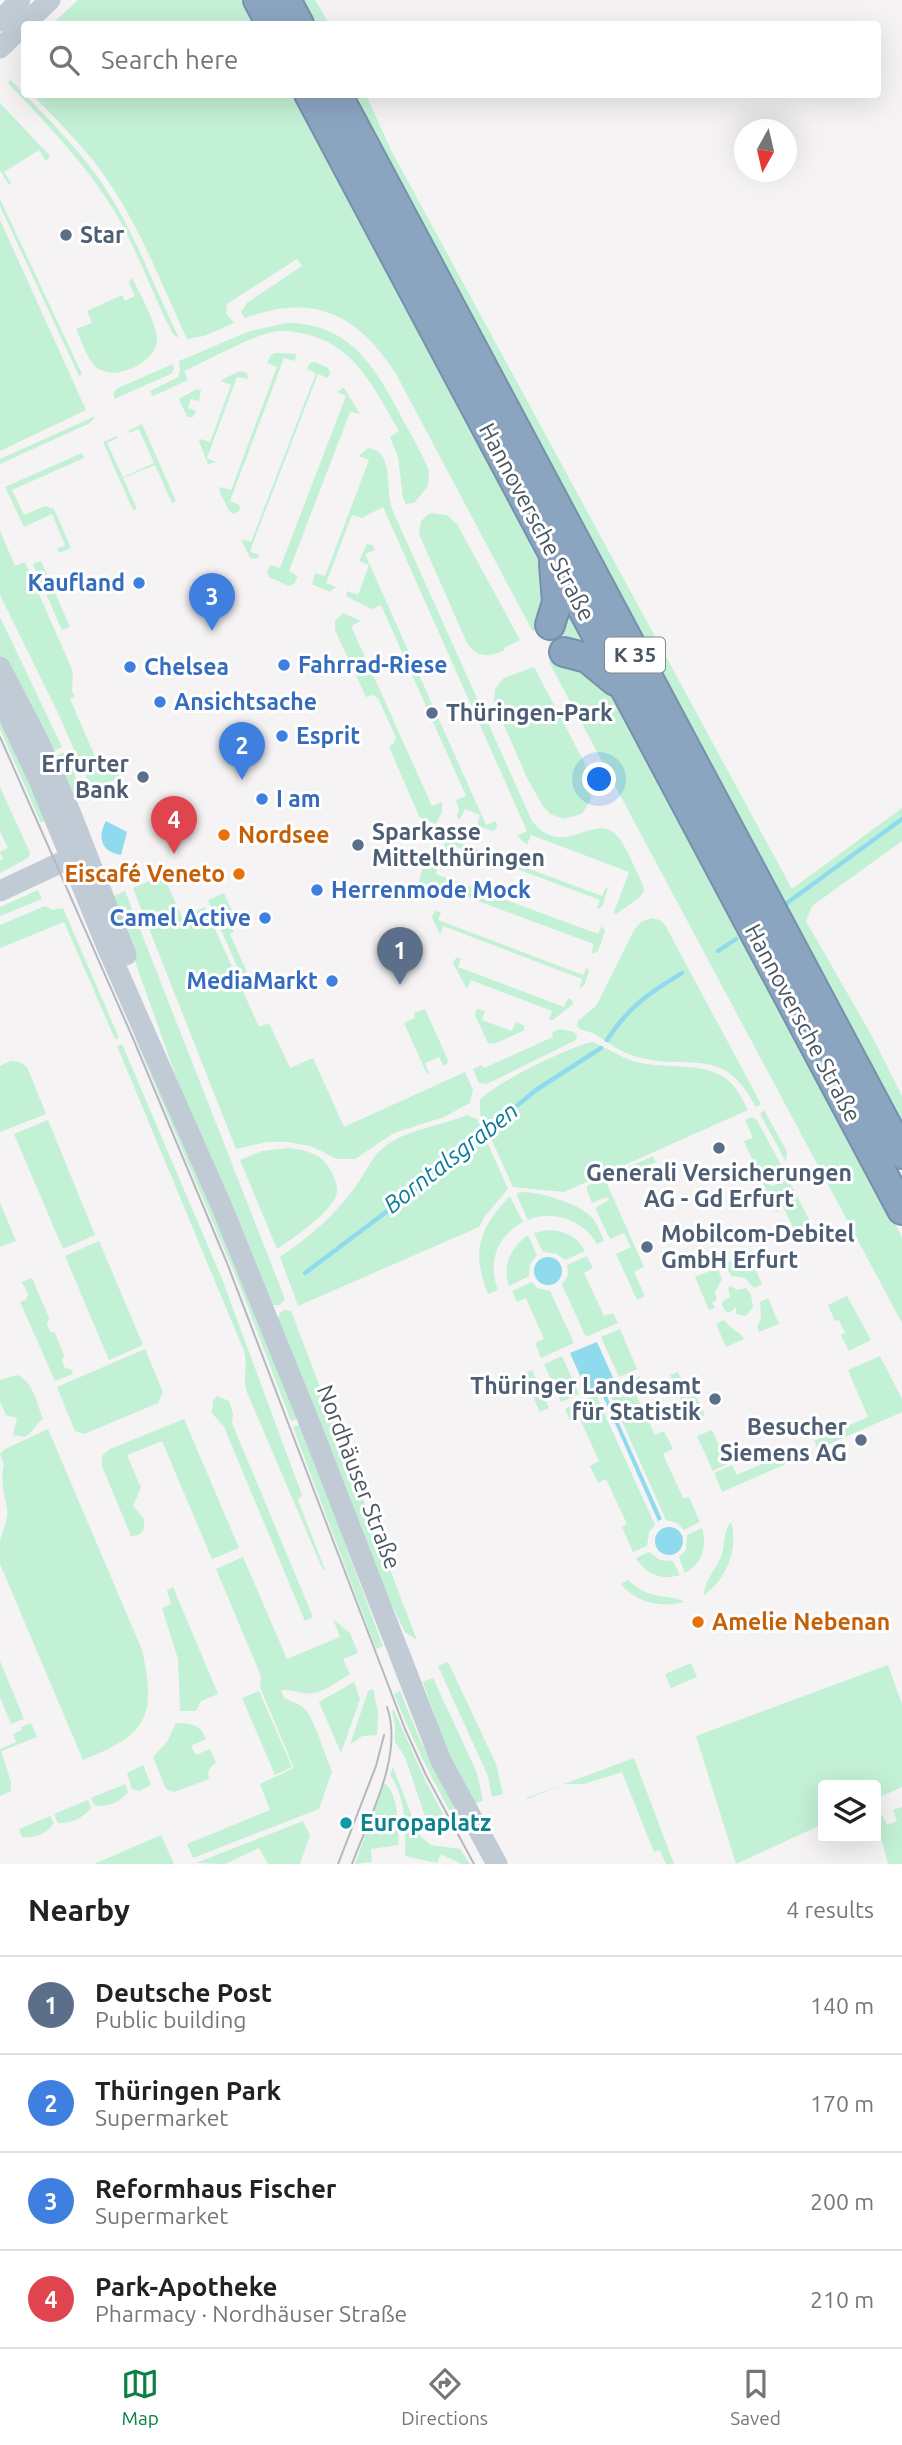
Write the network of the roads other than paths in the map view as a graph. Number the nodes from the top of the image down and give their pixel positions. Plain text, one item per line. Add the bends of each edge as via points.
1 (20, 0) edge
2 (50, 0) edge
3 (258, 0) edge
4 (286, 0) edge
5 (0, 21) edge
6 (29, 21) edge
7 (269, 21) edge
8 (297, 21) edge
9 (21, 29) edge
10 (0, 48) edge
11 (311, 98) edge
12 (339, 98) edge
13 (548, 541) junction
14 (550, 625) dead end
15 (564, 652) dead end
16 (0, 667) edge
17 (0, 697) edge
18 (631, 700) junction
19 (78, 854) junction
20 (0, 891) edge
21 (902, 1154) edge
22 (902, 1210) edge
23 (497, 1864) edge

1 - 5 main road
2 - 6 main road
3 - 7 highway
4 - 8 highway
9 - 10 main road
11 - 13 highway, Hannoversche Straße / K 35
12 - 21 highway, Hannoversche Straße / K 35
13 - 14 highway via 557,595
13 - 18 highway, Hannoversche Straße / K 35
15 - 18 highway via 592,661
16 - 19 main road, Nordhäuser Straße via 39,743
17 - 19 main road, Nordhäuser Straße
18 - 22 highway, Hannoversche Straße / K 35
19 - 20 main road
19 - 23 main road, Nordhäuser Straße via 156,1033 178,1105 305,1412 441,1761

